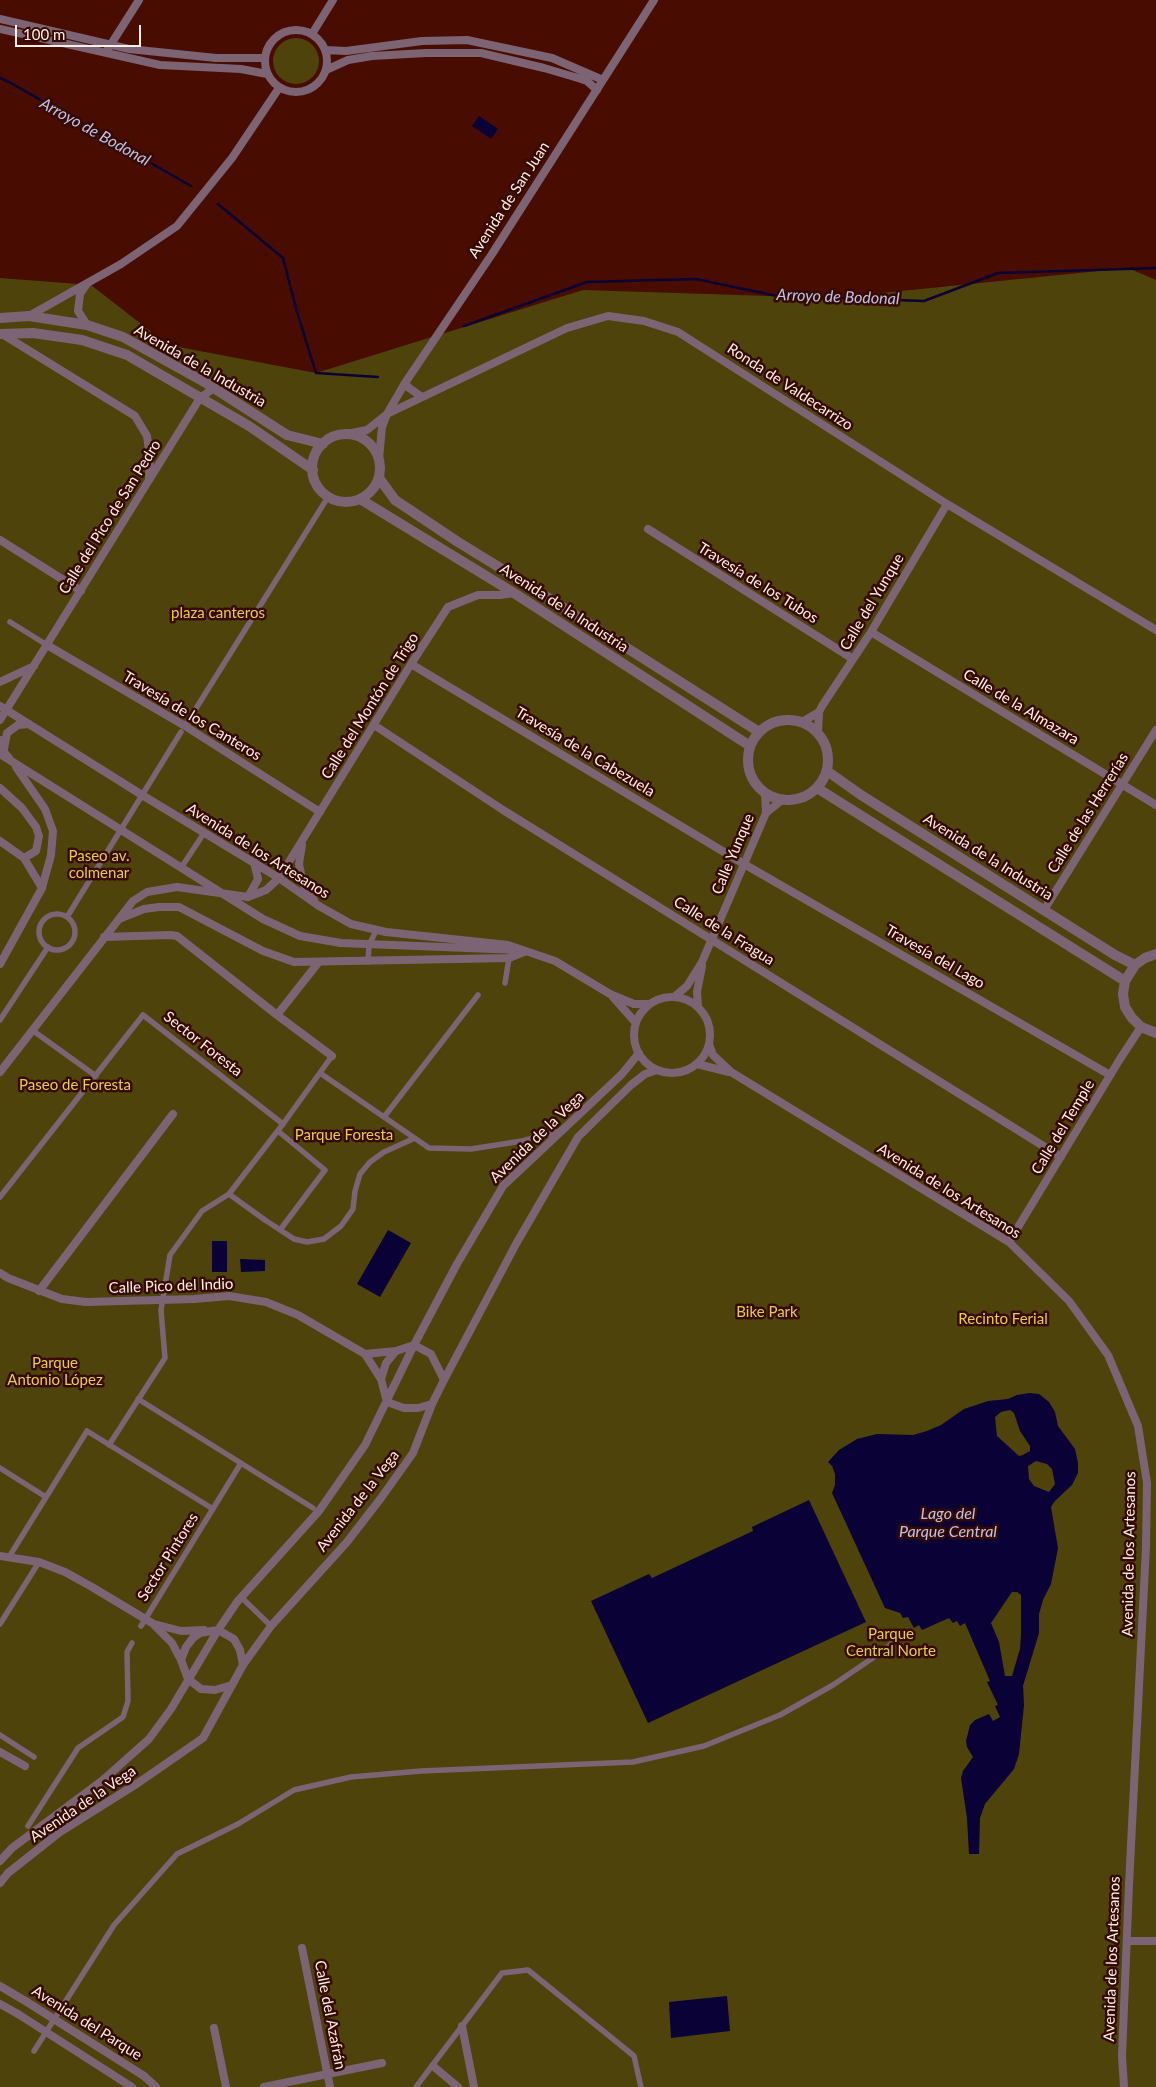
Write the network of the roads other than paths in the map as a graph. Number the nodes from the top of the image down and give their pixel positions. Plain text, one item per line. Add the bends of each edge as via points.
1 (139, 0) edge
2 (333, 0) edge
3 (654, 0) edge
4 (0, 20) edge
5 (0, 28) edge
6 (312, 34) junction
7 (110, 45) junction
8 (325, 50) junction
9 (105, 54) junction
10 (264, 58) junction
11 (326, 70) junction
12 (267, 74) junction
13 (603, 80) junction
14 (279, 88) junction
15 (597, 90) junction
16 (88, 283) junction
17 (29, 316) junction
18 (0, 318) edge
19 (87, 325) junction
20 (1, 334) edge
21 (406, 383) junction
22 (214, 388) junction
23 (422, 397) junction
24 (200, 398) junction
25 (387, 414) junction
26 (347, 434) junction
27 (323, 444) junction
28 (379, 460) junction
29 (312, 470) junction
30 (379, 478) junction
31 (149, 480) junction
32 (328, 496) junction
33 (360, 500) junction
34 (947, 504) junction
35 (648, 529) dead end
36 (0, 540) edge
37 (80, 591) junction
38 (514, 593) junction
39 (10, 622) dead end
40 (1156, 630) edge
41 (871, 632) junction
42 (47, 645) junction
43 (853, 660) junction
44 (411, 664) junction
45 (34, 666) junction
46 (0, 682) edge
47 (3, 708) edge
48 (819, 712) junction
49 (0, 720) edge
50 (802, 722) junction
51 (30, 724) junction
52 (374, 725) junction
53 (183, 729) junction
54 (1156, 730) edge
55 (759, 732) junction
56 (818, 732) junction
57 (0, 740) edge
58 (750, 746) junction
59 (2, 753) edge
60 (13, 763) junction
61 (827, 771) junction
62 (1122, 784) junction
63 (0, 788) edge
64 (817, 788) junction
65 (765, 794) junction
66 (142, 795) junction
67 (782, 800) junction
68 (1156, 806) edge
69 (320, 812) junction
70 (766, 813) junction
71 (121, 830) junction
72 (204, 833) junction
73 (0, 841) edge
74 (302, 841) junction
75 (24, 858) junction
76 (254, 862) junction
77 (744, 864) junction
78 (181, 868) junction
79 (279, 878) junction
80 (42, 888) junction
81 (226, 895) junction
82 (248, 897) junction
83 (319, 906) junction
84 (1044, 910) junction
85 (67, 917) junction
86 (118, 919) junction
87 (376, 930) junction
88 (104, 937) junction
89 (712, 938) junction
90 (369, 945) junction
91 (48, 947) junction
92 (528, 951) junction
93 (1156, 954) edge
94 (509, 958) junction
95 (368, 962) junction
96 (702, 962) junction
97 (318, 963) junction
98 (0, 964) edge
99 (1135, 965) junction
100 (1125, 981) junction
101 (505, 983) dead end
102 (610, 994) junction
103 (478, 995) dead end
104 (674, 997) junction
105 (650, 1004) junction
106 (698, 1007) junction
107 (277, 1015) junction
108 (0, 1020) edge
109 (636, 1023) junction
110 (1141, 1027) junction
111 (32, 1030) junction
112 (1156, 1033) edge
113 (709, 1044) junction
114 (639, 1053) junction
115 (332, 1056) joint
116 (697, 1064) junction
117 (657, 1070) junction
118 (0, 1072) edge
119 (320, 1072) junction
120 (731, 1072) junction
121 (1110, 1075) junction
122 (96, 1076) junction
123 (173, 1114) dead end
124 (384, 1117) junction
125 (283, 1124) junction
126 (278, 1131) junction
127 (562, 1131) junction
128 (415, 1138) junction
129 (1061, 1157) junction
130 (229, 1194) junction
131 (0, 1197) edge
132 (280, 1230) junction
133 (1009, 1242) junction
134 (0, 1273) edge
135 (39, 1291) junction
136 (162, 1300) junction
137 (414, 1345) junction
138 (396, 1351) junction
139 (365, 1354) junction
140 (381, 1379) junction
141 (444, 1380) junction
142 (138, 1399) junction
143 (387, 1402) junction
144 (432, 1404) junction
145 (109, 1445) junction
146 (241, 1463) junction
147 (0, 1468) edge
148 (46, 1497) junction
149 (314, 1508) dead end
150 (213, 1509) junction
151 (0, 1556) edge
152 (9, 1557) junction
153 (39, 1562) junction
154 (241, 1597) junction
155 (143, 1622) junction
156 (152, 1623) junction
157 (0, 1624) edge
158 (271, 1626) junction
159 (218, 1630) junction
160 (905, 1632) dead end
161 (132, 1643) dead end
162 (181, 1660) junction
163 (244, 1665) junction
164 (188, 1679) junction
165 (232, 1685) junction
166 (0, 1735) edge
167 (0, 1752) edge
168 (34, 1757) dead end
169 (25, 1766) dead end
170 (28, 1826) dead end
171 (0, 1861) edge
172 (0, 1883) edge
173 (1127, 1941) junction
174 (1156, 1941) edge
175 (302, 1948) dead end
176 (0, 1986) edge
177 (0, 2004) edge
178 (462, 2026) junction
179 (214, 2028) dead end
180 (34, 2051) dead end
181 (382, 2063) dead end
182 (433, 2066) junction
183 (328, 2074) junction
184 (132, 2087) edge
185 (156, 2087) edge
186 (226, 2087) edge
187 (264, 2087) edge
188 (330, 2087) edge
189 (416, 2087) edge
190 (458, 2087) edge
191 (474, 2087) edge
192 (641, 2087) edge
193 (1124, 2087) edge

1 - 7 street
2 - 6 street
3 - 13 street, Avenida de San Juan
4 - 7 street
5 - 9 street
6 - 8 street
6 - 10 street via 302,30 282,33 273,39
7 - 9 street
7 - 10 street via 171,55 242,60
8 - 11 street
8 - 13 street via 468,40 552,58
9 - 12 street via 160,65 241,69
10 - 12 street
11 - 14 street via 322,79 307,91 288,92
11 - 15 street via 348,60 372,56 481,54 578,78
12 - 14 street
13 - 15 street, Avenida de San Juan
14 - 16 street via 232,158 177,226
15 - 21 street, Avenida de San Juan
16 - 17 street
16 - 19 street via 80,294 78,311
17 - 18 street, Avenida de la Industria
17 - 19 street, Avenida de la Industria
19 - 22 street, Avenida de la Industria via 134,343
20 - 24 street, Avenida de la Industria via 34,333 82,340 127,355
20 - 31 street via 135,416 147,436
21 - 23 street
21 - 25 street, Avenida de San Juan
22 - 24 street, Calle del Pico de San Pedro
22 - 27 street, Avenida de la Industria via 287,435
23 - 25 street, Ronda de Valdecarrizo
23 - 34 street, Ronda de Valdecarrizo via 567,328 608,316 644,321 678,332
24 - 29 street, Avenida de la Industria via 249,426
24 - 31 street, Calle del Pico de San Pedro
25 - 26 street, Ronda de Valdecarrizo via 367,430
25 - 28 street via 380,436
26 - 27 street via 338,435
26 - 28 street via 367,442
27 - 29 street
28 - 30 street
29 - 32 street via 317,485
30 - 33 street via 375,487
30 - 55 street, Avenida de la Industria via 395,500 450,537
31 - 37 street, Calle del Pico de San Pedro
32 - 33 street via 343,502
32 - 53 street
33 - 38 street, Avenida de la Industria
34 - 40 street, Ronda de Valdecarrizo
34 - 41 street, Calle del Yunque
35 - 43 street, Travesía de los Tubos
36 - 37 street
37 - 42 street, Calle del Pico de San Pedro
38 - 44 street, Calle del Montón de Trigo via 478,595 448,607
38 - 58 street, Avenida de la Industria
39 - 42 street
41 - 43 street, Calle del Yunque
41 - 62 street, Calle de la Almazara
42 - 45 street, Calle del Pico de San Pedro
42 - 53 street, Travesía de los Canteros
43 - 48 street, Calle del Yunque
44 - 52 street, Calle del Montón de Trigo
44 - 77 street, Travesía de la Cabezuela
45 - 46 street
45 - 47 street, Calle del Pico de San Pedro
47 - 49 street, Calle del Pico de San Pedro
47 - 51 street, Avenida de los Artesanos
48 - 50 street, Calle del Yunque
48 - 56 street
50 - 55 street via 779,720
50 - 56 street
51 - 59 street via 18,725 7,733
51 - 66 street, Avenida de los Artesanos
52 - 69 street, Calle del Montón de Trigo
52 - 89 street, Calle de la Fragua via 503,810
53 - 66 street
53 - 69 street, Travesía de los Canteros
54 - 62 street, Calle de las Herrerías
55 - 58 street
56 - 61 street via 829,757
57 - 59 street
58 - 65 street via 749,772
59 - 60 street
60 - 71 street, Avenida de los Artesanos
60 - 80 street via 45,809 53,831 51,855
61 - 64 street
61 - 84 street, Avenida de la Industria
62 - 68 street, Calle de la Almazara
62 - 84 street, Calle de las Herrerías
63 - 75 street via 22,808 36,827 39,836 36,851
64 - 67 street via 807,796
64 - 100 street, Avenida de la Industria
65 - 67 street
65 - 70 street, Calle Yunque
66 - 71 street
66 - 72 street, Avenida de los Artesanos
67 - 70 street, Calle Yunque
69 - 74 street, Calle del Montón de Trigo
70 - 77 street, Calle Yunque
71 - 78 street, Avenida de los Artesanos
71 - 85 street
72 - 76 street, Avenida de los Artesanos
72 - 78 street
73 - 75 street
74 - 79 street, Calle del Montón de Trigo
74 - 83 street via 299,864 303,884
75 - 80 street
76 - 79 street, Avenida de los Artesanos
76 - 82 street via 258,879
77 - 89 street, Calle Yunque
77 - 121 street, Travesía del Lago
78 - 81 street, Avenida de los Artesanos
79 - 82 street via 266,890
79 - 83 street, Avenida de los Artesanos
80 - 98 street
81 - 82 street
81 - 86 street via 177,888 147,892 133,901
81 - 90 street, Avenida de los Artesanos via 300,936 341,944
83 - 87 street, Avenida de los Artesanos via 351,924
84 - 99 street, Avenida de la Industria
85 - 91 street via 74,928 72,941 61,949
85 - 91 street via 50,915 42,922 39,933 43,944
86 - 88 street
86 - 97 street via 144,909 179,907 275,956 294,962
87 - 90 street
87 - 92 street, Avenida de los Artesanos via 508,945
88 - 107 street via 177,936
88 - 111 street
89 - 96 street, Calle Yunque
89 - 129 street, Calle de la Fragua
90 - 92 street, Avenida de los Artesanos
90 - 95 street
91 - 108 street
92 - 94 street
92 - 102 street, Avenida de los Artesanos via 555,961
93 - 99 street
94 - 95 street
94 - 101 street
95 - 97 street
96 - 104 street, Calle Yunque via 687,986
96 - 106 street, Calle Yunque
97 - 107 street
99 - 100 street
100 - 110 street via 1125,1007
102 - 105 street, Avenida de los Artesanos via 634,1004
102 - 109 street, Avenida de los Artesanos
103 - 124 street
104 - 105 street via 661,998
104 - 106 street
105 - 109 street
106 - 113 street via 709,1024
107 - 115 street
109 - 114 street via 635,1043
110 - 112 street
110 - 121 street, Calle del Temple
111 - 118 street
111 - 122 street
113 - 116 street
113 - 120 street, Avenida de los Artesanos via 714,1055
114 - 117 street
114 - 127 street, Avenida de la Vega via 622,1074
115 - 119 street
116 - 117 street via 678,1072
116 - 120 street, Avenida de los Artesanos
117 - 141 street, Avenida de la Vega via 645,1074 631,1085 578,1137 516,1244
119 - 124 street
119 - 125 street
120 - 133 street, Avenida de los Artesanos
121 - 129 street, Calle del Temple
122 - 125 street, Sector Foresta via 143,1015
122 - 131 street, Sector Foresta
123 - 135 street
124 - 128 street
125 - 126 street
126 - 130 street
126 - 132 street via 325,1170
127 - 128 street via 471,1149 429,1148
127 - 137 street, Avenida de la Vega via 502,1186
128 - 132 street via 370,1162 360,1174 353,1209 341,1226 324,1238 307,1242
129 - 133 street, Calle del Temple
130 - 132 street
130 - 136 street via 202,1211 170,1255
133 - 173 street, Avenida de los Artesanos via 1070,1301 1108,1355 1138,1426 1147,1483 1146,1547
134 - 135 street, Calle Pico del Indio
135 - 136 street, Calle Pico del Indio via 62,1299 86,1302
136 - 139 street, Calle Pico del Indio via 229,1296 266,1302 298,1315
136 - 142 street via 165,1358
137 - 138 street
137 - 141 street via 431,1354
137 - 143 street, Avenida de la Vega
138 - 139 street
138 - 140 street via 386,1363
139 - 140 street, Calle Pico del Indio
140 - 143 street, Calle Pico del Indio
141 - 144 street, Avenida de la Vega
142 - 145 street
142 - 146 street
143 - 144 street via 404,1408
143 - 154 street, Avenida de la Vega via 365,1445 318,1511
144 - 158 street, Avenida de la Vega via 413,1453 382,1498
145 - 148 street, Sector Pintores via 87,1431
145 - 150 street, Sector Pintores
146 - 149 street
146 - 150 street, Sector Pintores
147 - 148 street
148 - 152 street, Sector Pintores
150 - 155 street, Sector Pintores
151 - 152 street
152 - 153 street
153 - 155 street via 65,1572
153 - 157 street
154 - 158 street
154 - 159 street, Avenida de la Vega
155 - 156 street
156 - 159 street via 181,1631
156 - 162 street via 172,1643
158 - 163 street, Avenida de la Vega
159 - 162 street via 192,1638
159 - 163 street via 234,1639
159 - 164 street, Avenida de la Vega
160 - 180 street via 833,1685 780,1715 704,1746 633,1762 421,1771 352,1777 294,1790 239,1827 177,1854 114,1925
161 - 170 street via 127,1652 128,1701 123,1717 78,1748
162 - 164 street
163 - 165 street, Avenida de la Vega
164 - 165 street via 201,1689 215,1690
164 - 171 street, Avenida de la Vega via 149,1739
165 - 172 street, Avenida de la Vega via 203,1738 138,1784 60,1832
166 - 168 street
167 - 169 street
173 - 174 street
173 - 193 street, Avenida de los Artesanos via 1122,2056
175 - 183 street, Calle del Azafrán
176 - 185 street, Avenida del Parque, bridge via 144,2076
177 - 184 street, Avenida del Parque, bridge
178 - 182 street
178 - 191 street
178 - 192 street via 502,1973 528,1970 634,2056
179 - 186 street
181 - 183 street
182 - 189 street
182 - 190 street
183 - 187 street
183 - 188 street, Calle del Azafrán

